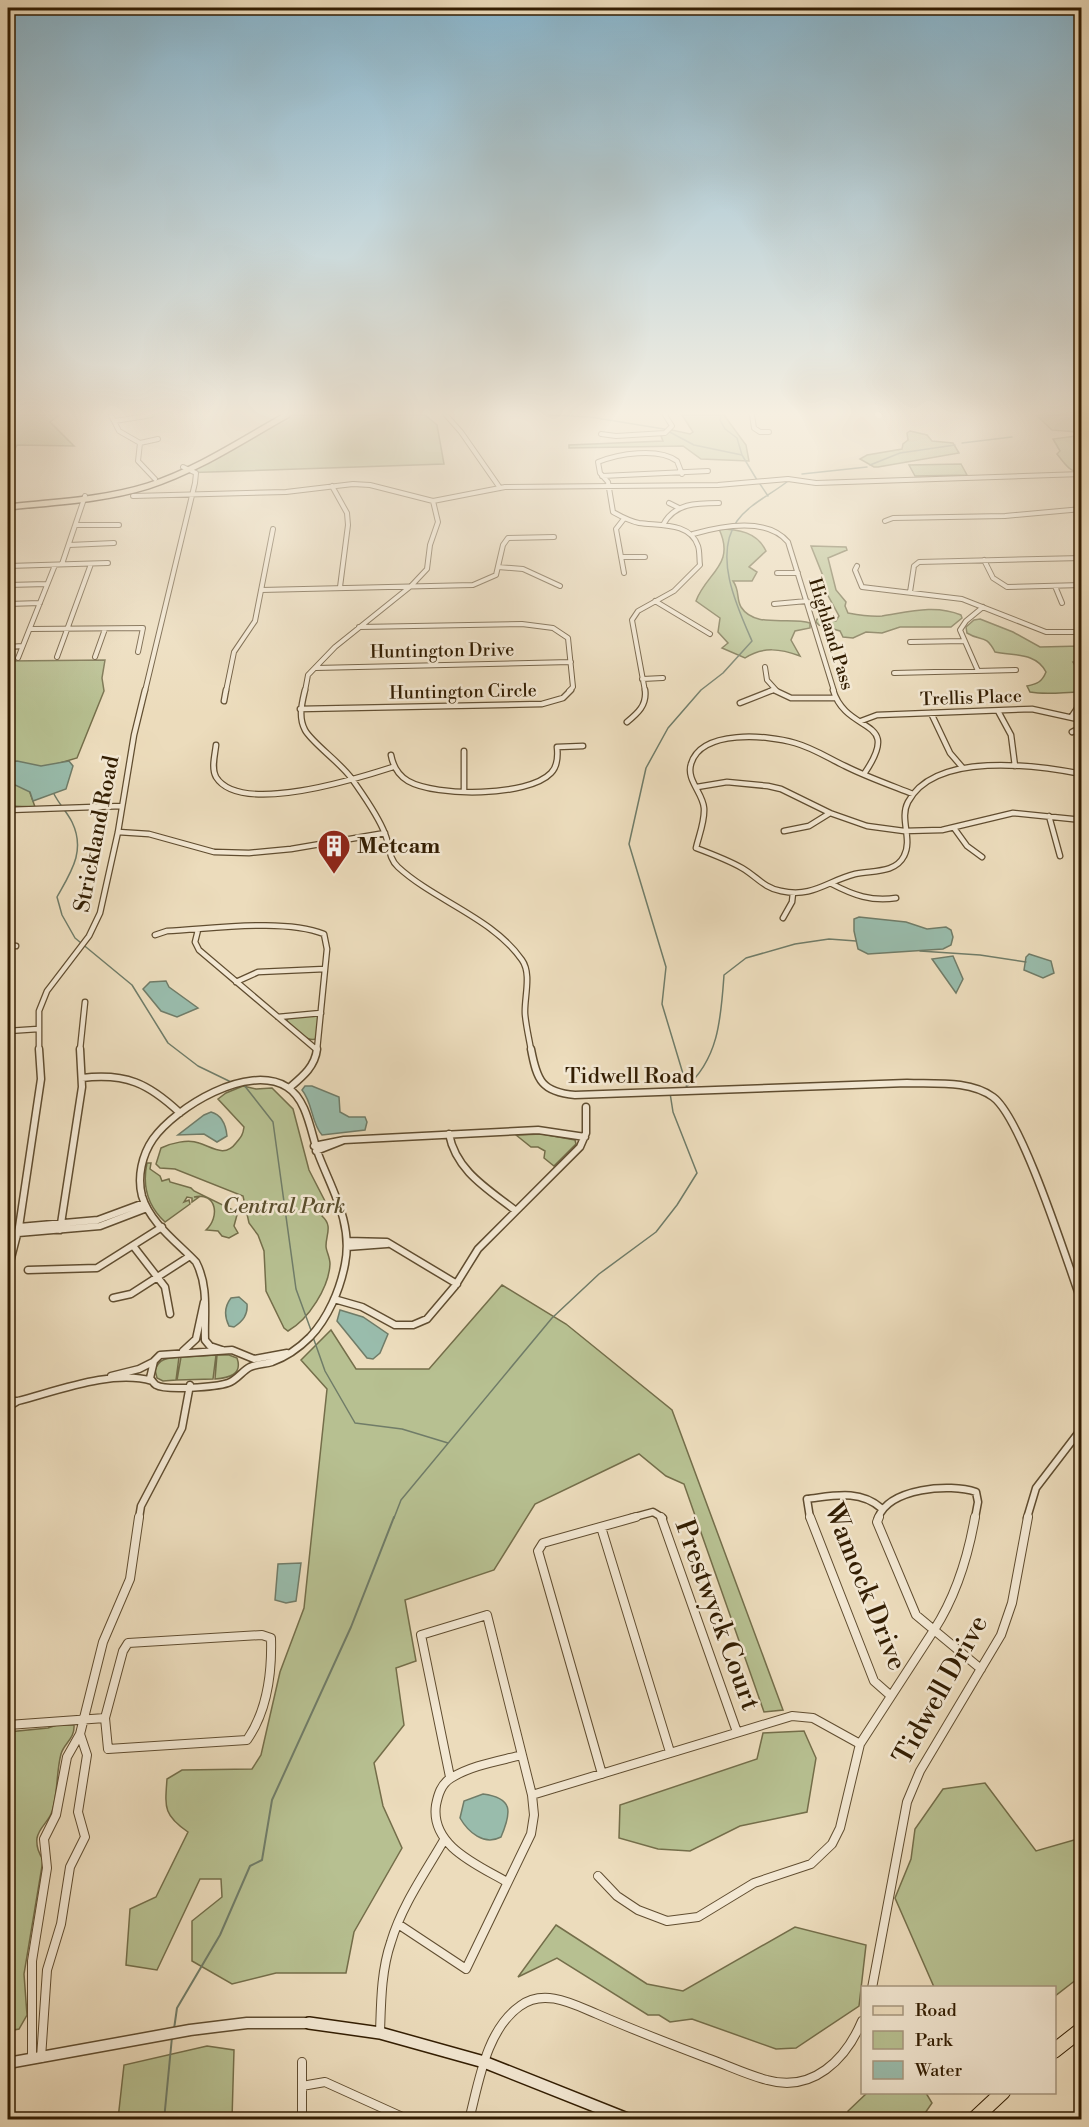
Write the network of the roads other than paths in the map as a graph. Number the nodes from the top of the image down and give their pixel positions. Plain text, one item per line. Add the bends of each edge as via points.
1 (79, 514) edge
2 (187, 514) edge
3 (346, 514) edge
4 (436, 514) edge
5 (616, 514) edge
6 (670, 514) edge
7 (1024, 514) edge
8 (623, 520) junction
9 (885, 521) dead end
10 (76, 525) junction
11 (119, 525) dead end
12 (663, 525) junction
13 (273, 529) dead end
14 (693, 534) junction
15 (554, 537) dead end
16 (114, 543) dead end
17 (69, 544) junction
18 (621, 557) junction
19 (645, 557) dead end
20 (1082, 558) edge
21 (984, 560) junction
22 (108, 563) dead end
23 (62, 564) junction
24 (91, 564) junction
25 (55, 565) junction
26 (8, 566) edge
27 (857, 566) dead end
28 (498, 567) junction
29 (624, 573) dead end
30 (777, 573) dead end
31 (798, 573) junction
32 (47, 584) junction
33 (8, 585) edge
34 (1055, 585) junction
35 (1082, 585) edge
36 (411, 586) junction
37 (560, 586) dead end
38 (340, 587) junction
39 (261, 590) junction
40 (910, 592) junction
41 (807, 601) junction
42 (655, 602) junction
43 (40, 603) junction
44 (1062, 603) dead end
45 (8, 604) edge
46 (774, 604) dead end
47 (983, 607) junction
48 (358, 627) junction
49 (30, 629) junction
50 (67, 629) junction
51 (105, 629) junction
52 (1082, 632) edge
53 (710, 634) dead end
54 (964, 641) junction
55 (910, 642) dead end
56 (22, 646) junction
57 (8, 647) edge
58 (138, 652) dead end
59 (57, 657) dead end
60 (95, 657) dead end
61 (18, 658) dead end
62 (571, 662) junction
63 (765, 667) dead end
64 (314, 668) junction
65 (1016, 670) dead end
66 (978, 671) junction
67 (894, 673) dead end
68 (663, 678) dead end
69 (642, 679) junction
70 (773, 690) junction
71 (836, 699) junction
72 (224, 701) dead end
73 (740, 703) dead end
74 (1078, 707) dead end
75 (300, 709) junction
76 (998, 711) junction
77 (931, 713) junction
78 (1072, 716) junction
79 (1082, 720) edge
80 (861, 721) junction
81 (627, 722) dead end
82 (1082, 727) edge
83 (1072, 732) dead end
84 (216, 746) dead end
85 (583, 746) dead end
86 (464, 751) dead end
87 (391, 755) dead end
88 (1015, 766) junction
89 (393, 767) junction
90 (962, 767) junction
91 (864, 774) junction
92 (1082, 774) edge
93 (353, 780) junction
94 (697, 788) junction
95 (464, 790) junction
96 (913, 794) junction
97 (122, 806) junction
98 (8, 810) edge
99 (830, 813) junction
100 (1049, 816) junction
101 (1082, 820) edge
102 (954, 828) junction
103 (784, 831) dead end
104 (904, 831) junction
105 (118, 832) junction
106 (385, 832) junction
107 (982, 856) dead end
108 (1060, 856) dead end
109 (832, 884) junction
110 (793, 893) junction
111 (896, 898) dead end
112 (783, 918) dead end
113 (198, 930) junction
114 (155, 935) dead end
115 (8, 945) edge
116 (16, 946) dead end
117 (325, 969) junction
118 (236, 982) junction
119 (85, 1002) dead end
120 (321, 1013) junction
121 (278, 1017) junction
122 (38, 1029) junction
123 (8, 1031) edge
124 (317, 1050) junction
125 (82, 1078) junction
126 (289, 1088) junction
127 (586, 1107) dead end
128 (180, 1113) junction
129 (449, 1134) junction
130 (585, 1137) junction
131 (315, 1149) junction
132 (146, 1206) junction
133 (516, 1211) junction
134 (61, 1226) junction
135 (162, 1227) junction
136 (19, 1230) junction
137 (347, 1244) junction
138 (134, 1247) junction
139 (190, 1256) junction
140 (8, 1270) edge
141 (28, 1270) dead end
142 (159, 1277) junction
143 (457, 1284) junction
144 (206, 1291) junction
145 (113, 1298) dead end
146 (334, 1299) junction
147 (1082, 1303) edge
148 (170, 1314) dead end
149 (222, 1350) junction
150 (180, 1352) junction
151 (241, 1354) junction
152 (154, 1362) junction
153 (257, 1362) junction
154 (240, 1375) junction
155 (108, 1379) junction
156 (153, 1382) junction
157 (189, 1385) junction
158 (8, 1401) edge
159 (18, 1401) junction
160 (8, 1407) edge
161 (1082, 1428) edge
162 (881, 1508) junction
163 (601, 1527) junction
164 (933, 1631) junction
165 (981, 1669) junction
166 (891, 1696) junction
167 (105, 1718) junction
168 (83, 1720) junction
169 (8, 1725) edge
170 (737, 1732) junction
171 (80, 1734) junction
172 (860, 1744) junction
173 (670, 1752) junction
174 (522, 1755) junction
175 (602, 1774) junction
176 (450, 1777) junction
177 (532, 1795) junction
178 (444, 1840) junction
179 (598, 1876) dead end
180 (507, 1882) junction
181 (398, 1924) junction
182 (872, 1986) edge
183 (309, 2023) joint
184 (861, 2024) edge
185 (1082, 2030) edge
186 (380, 2033) junction
187 (1056, 2050) edge
188 (37, 2059) junction
189 (302, 2062) dead end
190 (484, 2062) junction
191 (8, 2063) edge
192 (302, 2086) junction
193 (1001, 2094) edge
194 (302, 2120) edge
195 (409, 2120) edge
196 (469, 2120) edge
197 (630, 2120) edge
198 (973, 2120) edge

1 - 10 street
2 - 97 street, Strickland Road via 138,715
3 - 38 street
4 - 36 street via 438,522 427,569
5 - 8 street
6 - 12 street
7 - 9 street
8 - 12 street
8 - 18 street via 616,529
10 - 11 street
10 - 17 street
12 - 14 street
13 - 39 street
14 - 31 street, Highland Pass via 716,527 780,533 788,542
14 - 42 street via 698,540 700,565 674,591
15 - 28 street via 508,538
16 - 17 street
17 - 23 street
18 - 19 street
18 - 29 street
20 - 21 street
21 - 34 street via 993,578 1007,587
21 - 40 street via 919,562 914,566
22 - 24 street
23 - 24 street
23 - 25 street
24 - 50 street
25 - 26 street
25 - 32 street
27 - 40 street via 862,587
28 - 36 street via 496,575 473,585
28 - 37 street via 523,569
30 - 31 street
31 - 41 street, Highland Pass
32 - 33 street
32 - 43 street
34 - 35 street
34 - 44 street
36 - 38 street
36 - 48 street
38 - 39 street
39 - 72 street via 252,628 234,652
40 - 47 street via 962,599
41 - 46 street
41 - 71 street, Highland Pass
42 - 53 street
42 - 69 street via 638,611 632,620
43 - 45 street
43 - 49 street
47 - 52 street via 1046,632
47 - 54 street via 960,630
48 - 62 street, Huntington Circle via 539,625 566,635
48 - 64 street
49 - 50 street
49 - 56 street
50 - 51 street
50 - 59 street
51 - 58 street via 143,628
51 - 60 street
54 - 55 street
54 - 66 street
56 - 57 street
56 - 61 street
62 - 64 street, Huntington Drive
62 - 75 street, Huntington Circle via 573,687 567,696 554,702
63 - 70 street via 765,680
64 - 75 street via 308,675
65 - 66 street
66 - 67 street
68 - 69 street
69 - 81 street via 646,698 641,710
70 - 71 street via 787,697
70 - 73 street
71 - 80 street, Highland Pass via 843,711
74 - 78 street
75 - 93 street, Tidwell Road via 305,731
76 - 77 street, Trellis Place
76 - 78 street, Trellis Place via 1032,710
76 - 88 street via 1011,735
77 - 80 street, Trellis Place via 876,715
77 - 90 street via 950,753
78 - 79 street, Trellis Place
80 - 91 street, Highland Pass via 878,736 881,748
82 - 83 street
84 - 93 street via 215,775 235,789 278,793
85 - 95 street via 557,747 558,759 550,774 524,786
86 - 95 street
87 - 89 street
88 - 90 street
88 - 92 street
89 - 93 street
89 - 95 street via 409,782 432,790
90 - 96 street via 934,778
91 - 94 street via 796,743 732,737 713,743 692,762 690,774
91 - 96 street
93 - 106 street, Tidwell Road
94 - 99 street via 727,782 768,786
94 - 110 street via 704,808 696,848 746,869 768,886
96 - 104 street via 903,814
97 - 98 street
97 - 105 street, Strickland Road
99 - 103 street via 806,829
99 - 104 street via 867,826
100 - 101 street
100 - 102 street via 1013,813
100 - 108 street
102 - 104 street
102 - 107 street via 967,846
104 - 109 street via 908,847 895,866 856,873
105 - 106 street via 149,834 213,852 246,853
105 - 122 street, Strickland Road via 98,920 47,991 39,1011
106 - 147 street, Tidwell Road via 397,866 468,913 523,961 532,1060 540,1081 549,1091 614,1095 907,1083 957,1085 988,1094 1008,1113 1014,1125
109 - 110 street
109 - 111 street via 866,899
110 - 112 street
113 - 114 street
113 - 117 street via 316,929 327,942
113 - 118 street via 197,949
115 - 116 street
117 - 118 street via 258,972
117 - 120 street
118 - 121 street
119 - 125 street via 79,1040
120 - 121 street
120 - 124 street
121 - 124 street
122 - 123 street
122 - 136 street, Strickland Road via 41,1079
124 - 126 street via 306,1074
125 - 128 street via 112,1075 133,1079 158,1092
125 - 134 street
126 - 128 street via 265,1080 245,1081
126 - 131 street via 301,1102
127 - 130 street
128 - 132 street via 158,1133 147,1151 140,1175
129 - 130 street via 543,1130
129 - 131 street via 344,1140
129 - 133 street via 451,1150 459,1163
130 - 133 street via 579,1149
131 - 137 street via 340,1200
132 - 134 street via 104,1225
132 - 135 street
133 - 143 street via 475,1252
134 - 136 street
135 - 138 street
135 - 139 street
136 - 140 street, Strickland Road
137 - 143 street via 392,1244
137 - 146 street
138 - 141 street via 98,1268
138 - 142 street
139 - 142 street
139 - 144 street via 201,1272
142 - 145 street via 126,1296
142 - 148 street via 167,1291
143 - 146 street via 427,1319 404,1326
144 - 149 street via 205,1340
144 - 150 street via 196,1339
146 - 153 street via 314,1333 276,1361
149 - 150 street
149 - 151 street
150 - 152 street via 165,1353
151 - 153 street
151 - 154 street via 244,1363
152 - 155 street
152 - 156 street via 150,1375
153 - 154 street
154 - 157 street via 228,1383
155 - 156 street via 141,1377
155 - 159 street
156 - 157 street via 165,1387
157 - 168 street via 182,1428 141,1506 130,1579 103,1642
158 - 159 street
159 - 160 street
161 - 165 street, Tidwell Drive via 1036,1488 1025,1526 1012,1603 1001,1635
162 - 164 street via 879,1528 915,1615
162 - 164 street via 898,1496 914,1492 976,1492 978,1502 961,1574 950,1605
162 - 166 street, Wamock Drive via 874,1499 862,1494 807,1499 811,1522 874,1681
163 - 170 street, Prestwyck Court via 653,1512 663,1518
163 - 173 street
163 - 175 street, Prestwyck Court via 543,1543 538,1551
164 - 165 street
164 - 166 street
165 - 182 street, Tidwell Drive via 920,1771 907,1802
166 - 172 street
167 - 167 street via 108,1749 247,1740 256,1727 266,1690 271,1638 262,1635 128,1642
167 - 168 street
168 - 169 street
168 - 171 street
170 - 172 street via 782,1717 802,1716 822,1722
170 - 173 street
171 - 188 street via 67,1757 56,1815 43,1842 47,1868 32,1961
171 - 188 street via 87,1755 78,1812 85,1837 70,1867 61,1924 47,1970
172 - 179 street via 840,1828 832,1844 811,1864 754,1883 698,1917 667,1921 638,1910
173 - 175 street
174 - 176 street
174 - 176 street via 487,1615 421,1635
174 - 177 street
175 - 177 street
176 - 178 street via 441,1788 434,1812
177 - 180 street via 531,1834
178 - 180 street
178 - 181 street
180 - 181 street via 466,1969
181 - 186 street via 387,1954
183 - 186 main road
183 - 188 street via 247,2023 201,2029
184 - 190 street via 854,2043 822,2073 784,2083 769,2081 654,2038 565,2001 537,1998 523,2002 508,2016
185 - 187 highway
186 - 190 main road
188 - 191 street
189 - 192 street
190 - 196 street
190 - 197 main road
192 - 194 street
192 - 195 street via 325,2082
193 - 198 highway

